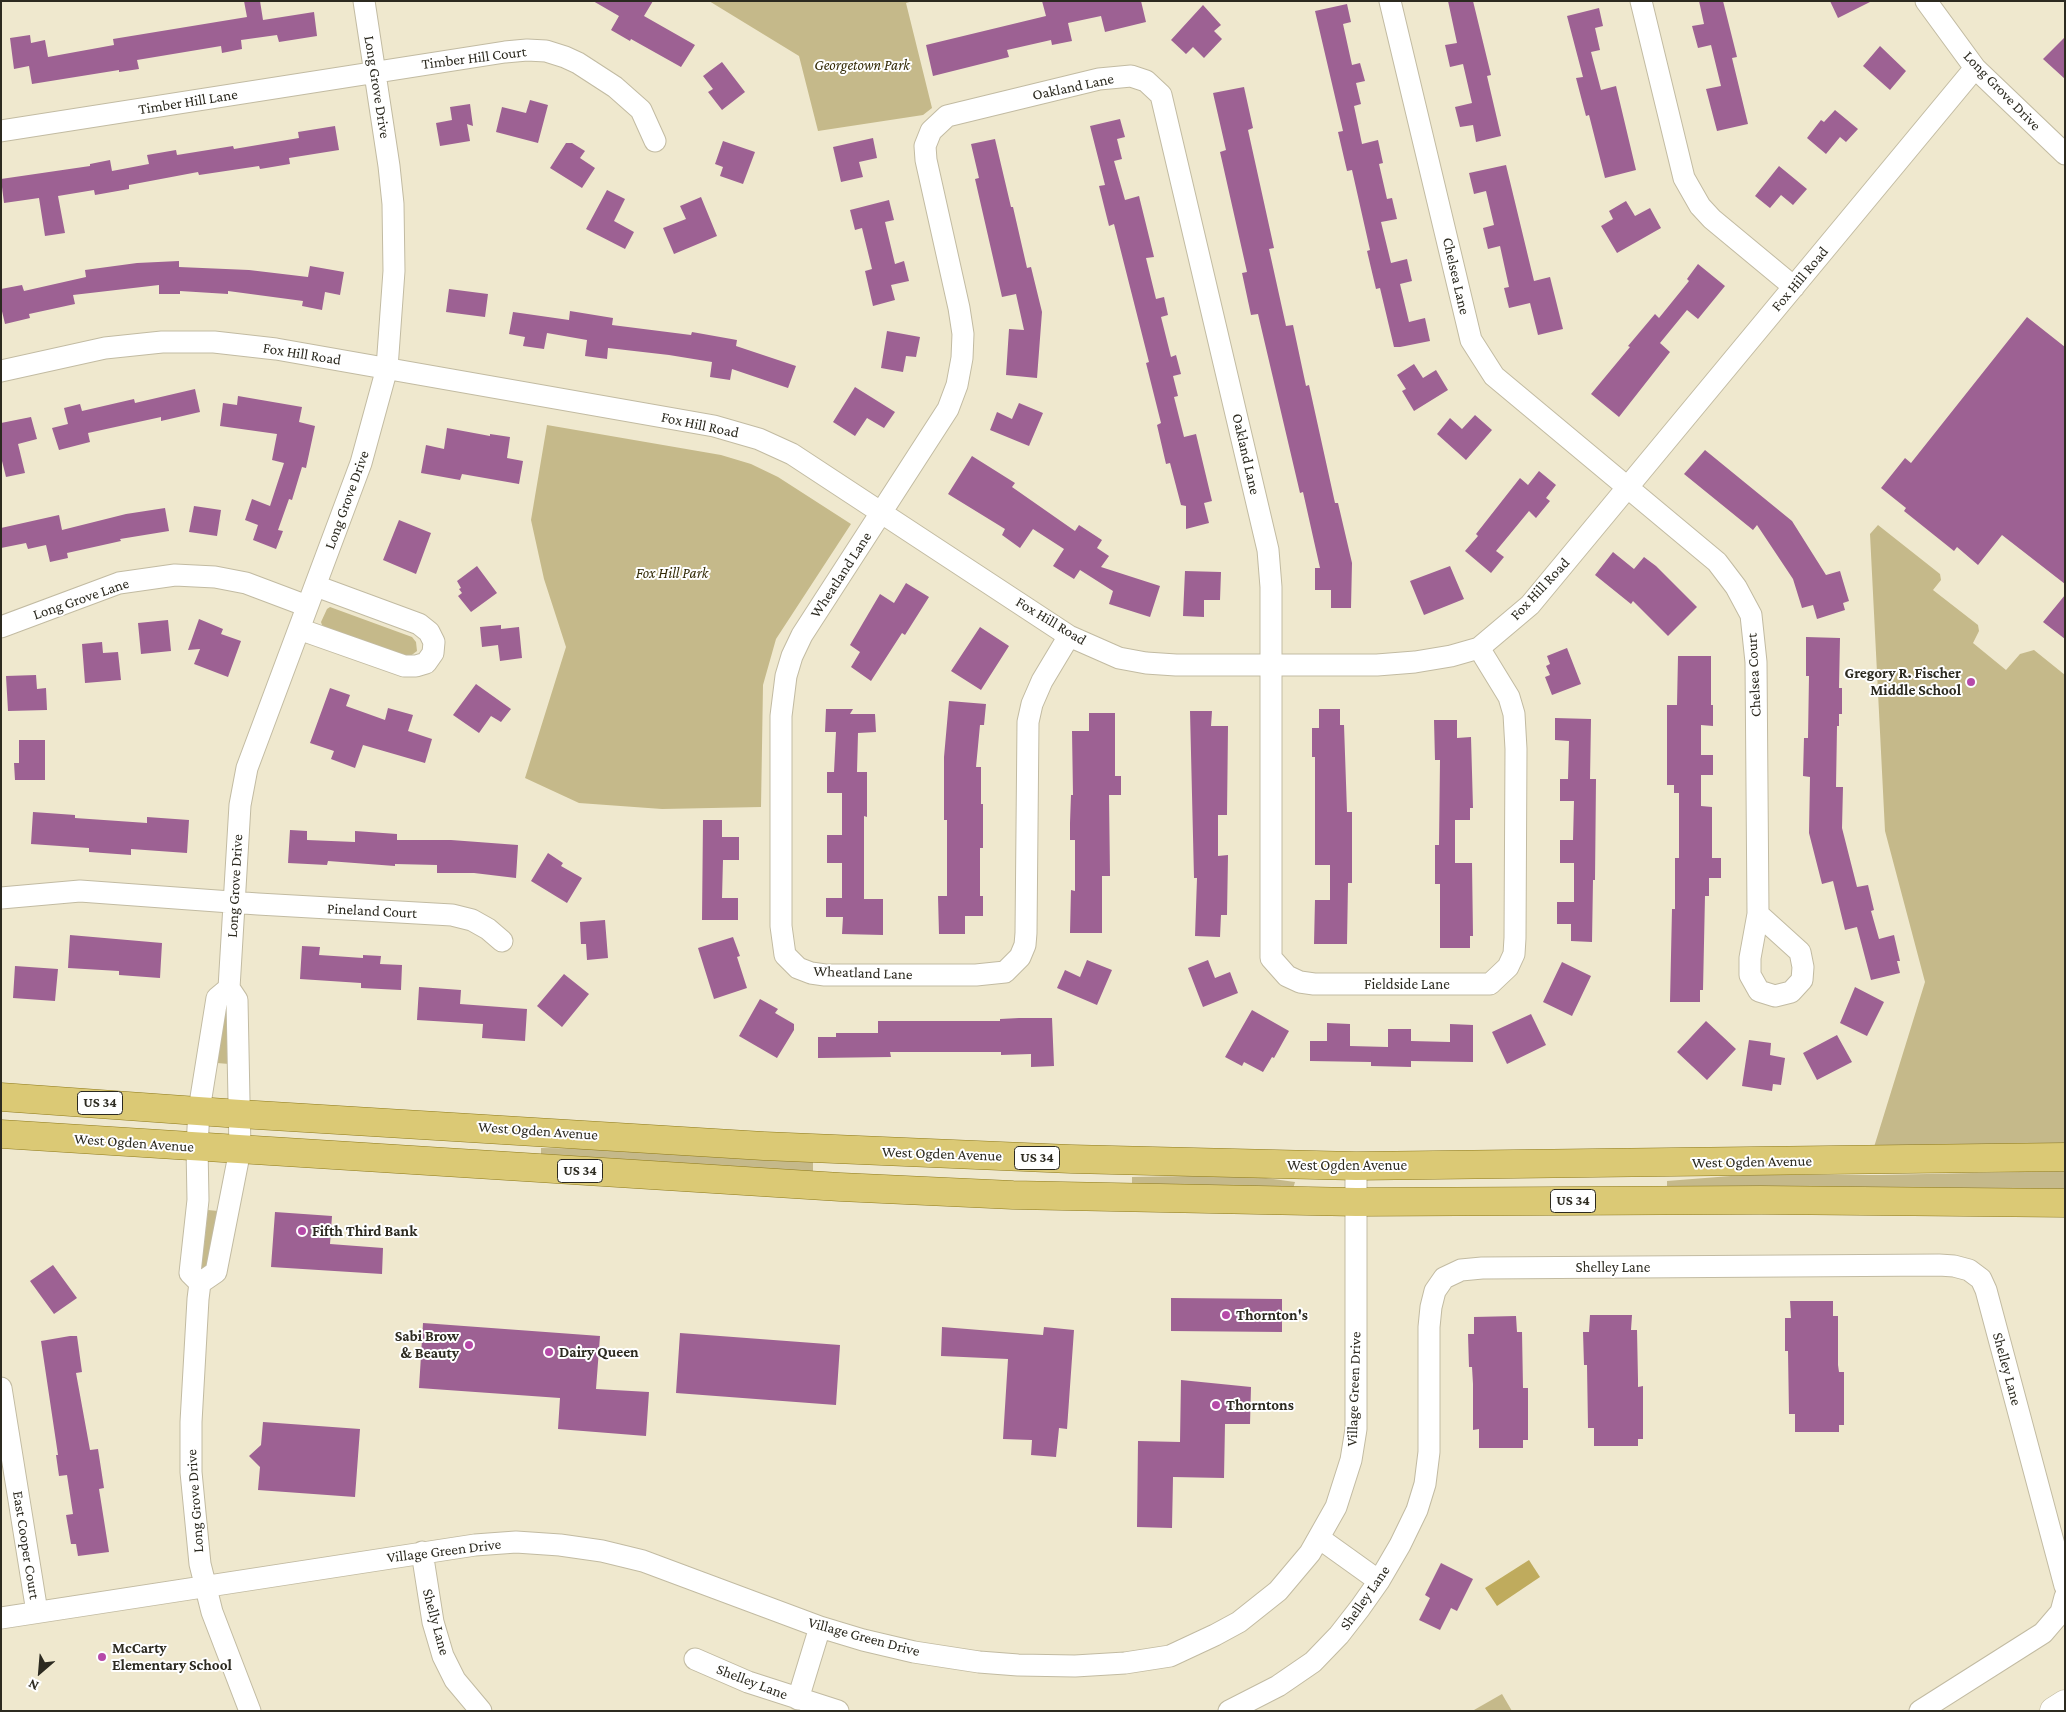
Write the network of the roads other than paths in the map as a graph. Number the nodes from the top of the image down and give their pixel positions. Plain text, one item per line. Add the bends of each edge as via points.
1 (364, 1) edge
2 (1390, 1) edge
3 (1641, 1) edge
4 (1926, 1) edge
5 (1975, 68) junction
6 (375, 72) junction
7 (1, 131) edge
8 (655, 142) dead end
9 (2065, 154) edge
10 (1794, 287) junction
11 (387, 368) junction
12 (1, 371) edge
13 (1628, 488) junction
14 (882, 512) junction
15 (316, 586) junction
16 (307, 606) junction
17 (1, 627) edge
18 (298, 629) junction
19 (1069, 636) junction
20 (1479, 648) junction
21 (1271, 665) junction
22 (1, 898) edge
23 (235, 903) junction
24 (1758, 914) dead end
25 (502, 941) dead end
26 (229, 988) junction
27 (1, 1096) edge
28 (199, 1110) junction
29 (240, 1114) junction
30 (1, 1134) edge
31 (197, 1147) junction
32 (240, 1150) junction
33 (855, 1150) junction
34 (2065, 1157) edge
35 (1356, 1166) junction
36 (840, 1187) junction
37 (1356, 1202) junction
38 (2065, 1203) edge
39 (200, 1283) junction
40 (1, 1388) edge
41 (1319, 1538) junction
42 (422, 1552) junction
43 (1379, 1582) junction
44 (204, 1586) junction
45 (2065, 1586) edge
46 (2065, 1597) edge
47 (37, 1612) junction
48 (1, 1618) edge
49 (820, 1627) junction
50 (696, 1659) dead end
51 (798, 1699) junction
52 (2065, 1704) edge
53 (250, 1711) edge
54 (480, 1711) edge
55 (838, 1711) edge
56 (1229, 1711) edge
57 (1920, 1711) edge
58 (2054, 1711) edge

1 - 6 street, Long Grove Drive
2 - 13 street, Chelsea Lane via 1471,340 1494,376
3 - 10 street via 1684,178 1700,206 1712,219
4 - 5 street, Long Grove Drive
5 - 9 street, Long Grove Drive
5 - 10 street, Fox Hill Road
6 - 7 street, Timber Hill Lane
6 - 8 street, Timber Hill Court via 505,52 546,52 578,63 622,92 641,110
6 - 11 street, Long Grove Drive via 389,166 394,239
10 - 13 street, Fox Hill Road
11 - 12 street, Fox Hill Road via 276,349 214,342 162,342 105,348
11 - 14 street, Fox Hill Road via 731,430 792,454
11 - 15 street, Long Grove Drive via 361,463
13 - 20 street, Fox Hill Road via 1530,605
13 - 24 street, Chelsea Court via 1717,562 1751,615 1756,662
14 - 19 street, Fox Hill Road
14 - 19 street, Wheatland Lane via 802,635 786,676 781,716 781,926 785,955 798,968 811,974 825,975 976,975 1005,972 1020,957 1026,933 1028,722 1042,681
14 - 21 street, Oakland Lane via 948,408 962,358 959,308 926,160 925,146 931,130 946,116 1099,80 1131,76 1146,81 1161,95 1264,526 1271,587
15 - 16 street, Long Grove Drive
15 - 18 street via 419,624 430,632 434,642 433,653 426,662 404,666
16 - 17 street, Long Grove Lane via 246,583 175,575 119,583
16 - 18 street, Long Grove Drive
18 - 23 street, Long Grove Drive via 247,768 240,805
19 - 21 street, Fox Hill Road via 1119,658 1146,663
20 - 21 street, Fox Hill Road via 1414,662
20 - 21 street, Fieldside Lane via 1510,697 1516,749 1516,938 1508,967 1490,984 1300,982 1287,976 1271,958
22 - 23 street via 80,891
23 - 25 street, Pineland Court via 452,915 472,920
23 - 26 street, Long Grove Drive
26 - 28 street, Long Grove Drive via 217,998
26 - 29 street, Long Grove Drive via 237,1000
27 - 28 main road, West Ogden Avenue / US 34
28 - 29 main road, West Ogden Avenue / US 34
28 - 31 street, Long Grove Drive
29 - 32 street, Long Grove Drive
29 - 33 main road, West Ogden Avenue / US 34
30 - 31 main road, West Ogden Avenue / US 34
31 - 32 main road, West Ogden Avenue / US 34
31 - 39 street, Long Grove Drive via 198,1200 190,1273
32 - 36 main road, West Ogden Avenue / US 34
32 - 39 street, Long Grove Drive via 216,1272
33 - 35 main road, West Ogden Avenue / US 34
33 - 36 main road
34 - 35 main road, West Ogden Avenue / US 34
35 - 37 street, Village Green Drive
36 - 37 main road, West Ogden Avenue / US 34 via 1111,1198
37 - 38 main road, West Ogden Avenue / US 34 via 1800,1200
37 - 41 street, Village Green Drive via 1356,1429 1345,1482
39 - 44 street, Long Grove Drive via 191,1472
40 - 47 street, East Cooper Court
41 - 43 street
41 - 49 street, Village Green Drive via 1296,1572 1259,1608 1215,1636 1170,1656 1075,1666 979,1662 914,1652
42 - 44 street, Village Green Drive
42 - 49 street, Village Green Drive via 516,1542 602,1551 643,1561
42 - 54 street, Shelly Lane via 433,1622 443,1656 456,1680
43 - 45 street, Shelley Lane via 1417,1510 1425,1484 1429,1452 1428,1327 1435,1291 1444,1278 1461,1270 1482,1268 1939,1265 1969,1270 1981,1279 1986,1290
43 - 56 street, Shelley Lane via 1339,1635 1313,1662 1278,1686
44 - 47 street, Village Green Drive
44 - 53 street, Long Grove Drive
46 - 57 street via 2061,1612 2043,1633
47 - 48 street, Village Green Drive
49 - 51 street
50 - 51 street, Shelley Lane
51 - 55 street, Shelley Lane
52 - 58 main road

